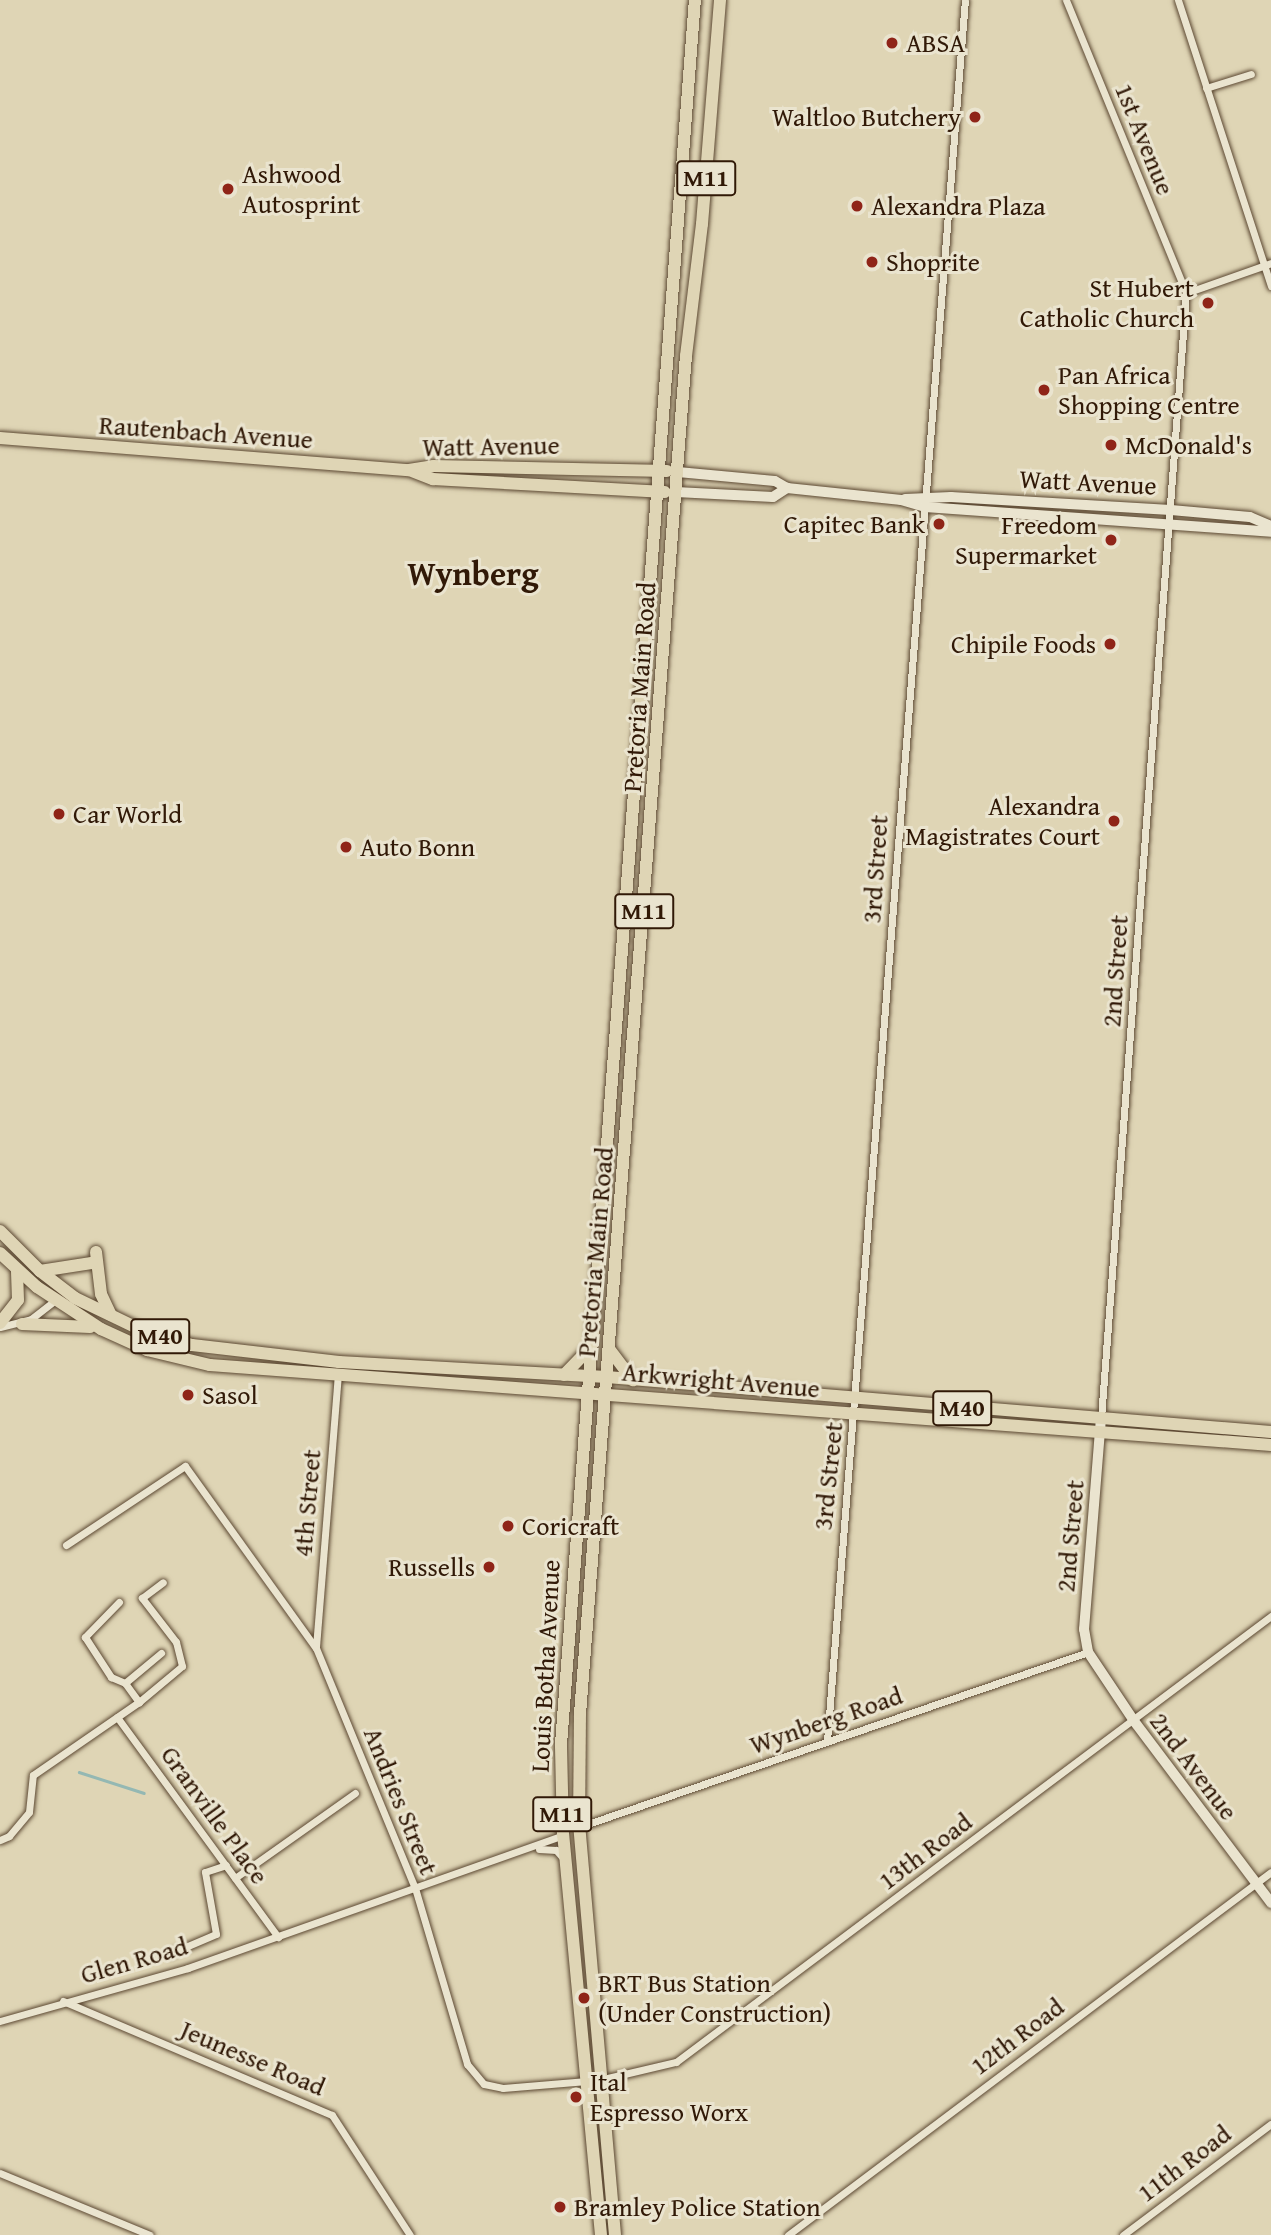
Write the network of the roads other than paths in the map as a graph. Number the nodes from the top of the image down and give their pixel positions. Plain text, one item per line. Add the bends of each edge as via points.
1 (695, 0) edge
2 (720, 0) edge
3 (965, 0) edge
4 (1066, 0) edge
5 (1178, 0) edge
6 (1251, 74) dead end
7 (1206, 88) junction
8 (1268, 265) edge
9 (1271, 286) edge
10 (1186, 293) junction
11 (0, 438) edge
12 (521, 467) junction
13 (409, 470) junction
14 (659, 471) junction
15 (678, 471) junction
16 (522, 482) junction
17 (786, 488) junction
18 (658, 492) junction
19 (676, 492) junction
20 (925, 502) junction
21 (1171, 510) junction
22 (1171, 525) junction
23 (1271, 526) edge
24 (1271, 532) edge
25 (0, 1231) edge
26 (0, 1253) edge
27 (17, 1269) junction
28 (40, 1272) junction
29 (66, 1291) junction
30 (55, 1301) junction
31 (112, 1317) junction
32 (22, 1324) junction
33 (0, 1325) edge
34 (101, 1329) junction
35 (590, 1348) junction
36 (610, 1350) junction
37 (339, 1362) junction
38 (564, 1375) junction
39 (338, 1376) junction
40 (587, 1376) junction
41 (607, 1377) junction
42 (632, 1380) junction
43 (586, 1392) junction
44 (607, 1393) junction
45 (856, 1401) junction
46 (855, 1415) junction
47 (1101, 1418) junction
48 (1271, 1432) edge
49 (1099, 1435) junction
50 (1271, 1445) edge
51 (66, 1545) dead end
52 (163, 1582) dead end
53 (119, 1602) dead end
54 (1271, 1616) edge
55 (316, 1648) junction
56 (1088, 1652) junction
57 (161, 1653) dead end
58 (125, 1683) junction
59 (139, 1702) junction
60 (117, 1717) junction
61 (1134, 1721) junction
62 (827, 1741) junction
63 (355, 1793) dead end
64 (579, 1827) junction
65 (563, 1835) junction
66 (0, 1840) edge
67 (535, 1848) junction
68 (565, 1864) junction
69 (226, 1865) junction
70 (1271, 1872) edge
71 (235, 1878) junction
72 (1256, 1883) junction
73 (415, 1888) junction
74 (1271, 1903) edge
75 (278, 1937) junction
76 (169, 1954) dead end
77 (63, 2001) junction
78 (0, 2021) edge
79 (593, 2081) junction
80 (1271, 2124) edge
81 (0, 2173) edge
82 (149, 2235) edge
83 (410, 2235) edge
84 (600, 2235) edge
85 (615, 2235) edge
86 (788, 2235) edge
87 (1123, 2235) edge

1 - 14 main road, Pretoria Main Road / M11
2 - 15 main road, Pretoria Main Road / M11
3 - 20 street, 3rd Street
4 - 10 street, 1st Avenue
5 - 7 street
6 - 7 street
7 - 8 street
8 - 9 street
8 - 10 street
10 - 21 street, 2nd Street
11 - 13 main road, Rautenbach Avenue
12 - 13 main road, Watt Avenue
12 - 14 main road, Watt Avenue
12 - 16 main road
13 - 16 main road, Watt Avenue via 433,480
14 - 15 main road, Watt Avenue
14 - 18 main road, Pretoria Main Road / M11
15 - 17 street, Watt Avenue via 775,481
15 - 19 main road, Pretoria Main Road / M11
16 - 18 main road, Watt Avenue
17 - 19 street, Watt Avenue via 773,497
17 - 20 street, Watt Avenue
18 - 19 main road, Watt Avenue
18 - 35 main road, Pretoria Main Road / M11
19 - 36 main road, Pretoria Main Road / M11
20 - 21 street, Watt Avenue
20 - 22 street, Watt Avenue
20 - 45 street, 3rd Street
21 - 22 street, 2nd Street
21 - 23 street, Watt Avenue via 1250,517
22 - 24 street, Watt Avenue
22 - 47 street, 2nd Street
25 - 28 main road, M40
26 - 27 main road, M40
27 - 30 main road, M40
27 - 33 main road via 18,1300
28 - 29 main road, M40
28 - 31 main road via 94,1258 101,1294
29 - 30 street
29 - 31 main road, Arkwright Avenue / M40
30 - 32 street
30 - 34 main road, Arkwright Avenue / M40
31 - 37 main road, Arkwright Avenue / M40 via 192,1345
32 - 33 street
32 - 34 main road
34 - 39 main road, Arkwright Avenue / M40 via 190,1362
35 - 38 main road
35 - 40 main road, Pretoria Main Road / M11
36 - 41 main road, Pretoria Main Road / M11
36 - 42 main road
37 - 38 main road, Arkwright Avenue / M40
37 - 39 street, 4th Street
38 - 40 main road, Arkwright Avenue / M40
39 - 43 main road, Arkwright Avenue / M40
39 - 55 street, 4th Street
40 - 41 main road, Arkwright Avenue / M40
40 - 43 main road, M11
41 - 42 main road, Arkwright Avenue / M40
41 - 44 main road, M11
42 - 45 main road, Arkwright Avenue / M40
43 - 44 main road, Arkwright Avenue / M40
43 - 65 main road, Louis Botha Avenue / M11 via 561,1734
44 - 46 main road, Arkwright Avenue / M40
44 - 64 main road, Louis Botha Avenue / M11 via 580,1714
45 - 46 street, 3rd Street
45 - 47 main road, Arkwright Avenue / M40
46 - 49 main road, Arkwright Avenue / M40
46 - 62 street, 3rd Street
47 - 48 main road, Arkwright Avenue / M40
47 - 49 street, 2nd Street
49 - 50 main road, Arkwright Avenue / M40
49 - 56 street, 2nd Street via 1084,1629
51 - 55 street, Andries Street via 185,1466
52 - 59 street via 142,1598 176,1642 181,1667
53 - 58 street via 85,1637 111,1677
54 - 61 street, 13th Road
55 - 73 street, Andries Street
56 - 61 street, 2nd Avenue
56 - 62 street, Wynberg Road
57 - 58 street
58 - 59 street
59 - 60 street
60 - 66 street via 33,1775 29,1812
60 - 69 street, Granville Place
61 - 72 street, 2nd Avenue
61 - 79 street, 13th Road via 676,2062
62 - 64 street, Wynberg Road
63 - 71 street
64 - 79 main road, Louis Botha Avenue / M11
65 - 67 street
65 - 68 main road, Louis Botha Avenue / M11
67 - 68 street via 555,1850
67 - 73 street
68 - 79 main road, Louis Botha Avenue / M11
69 - 71 street, Granville Place
69 - 76 street via 205,1872 216,1934
70 - 72 street, 12th Road
71 - 75 street, Granville Place
72 - 74 street, 2nd Avenue
72 - 86 street, 12th Road
73 - 75 street
73 - 79 street, Andries Street via 459,2043 473,2074 484,2084 503,2088
75 - 77 street, Glen Road via 162,1976
77 - 78 street, Glen Road
77 - 83 street, Jeunesse Road via 331,2115
79 - 84 main road, Louis Botha Avenue / M11
79 - 85 main road, Louis Botha Avenue / M11
80 - 87 street, 11th Road
81 - 82 street

